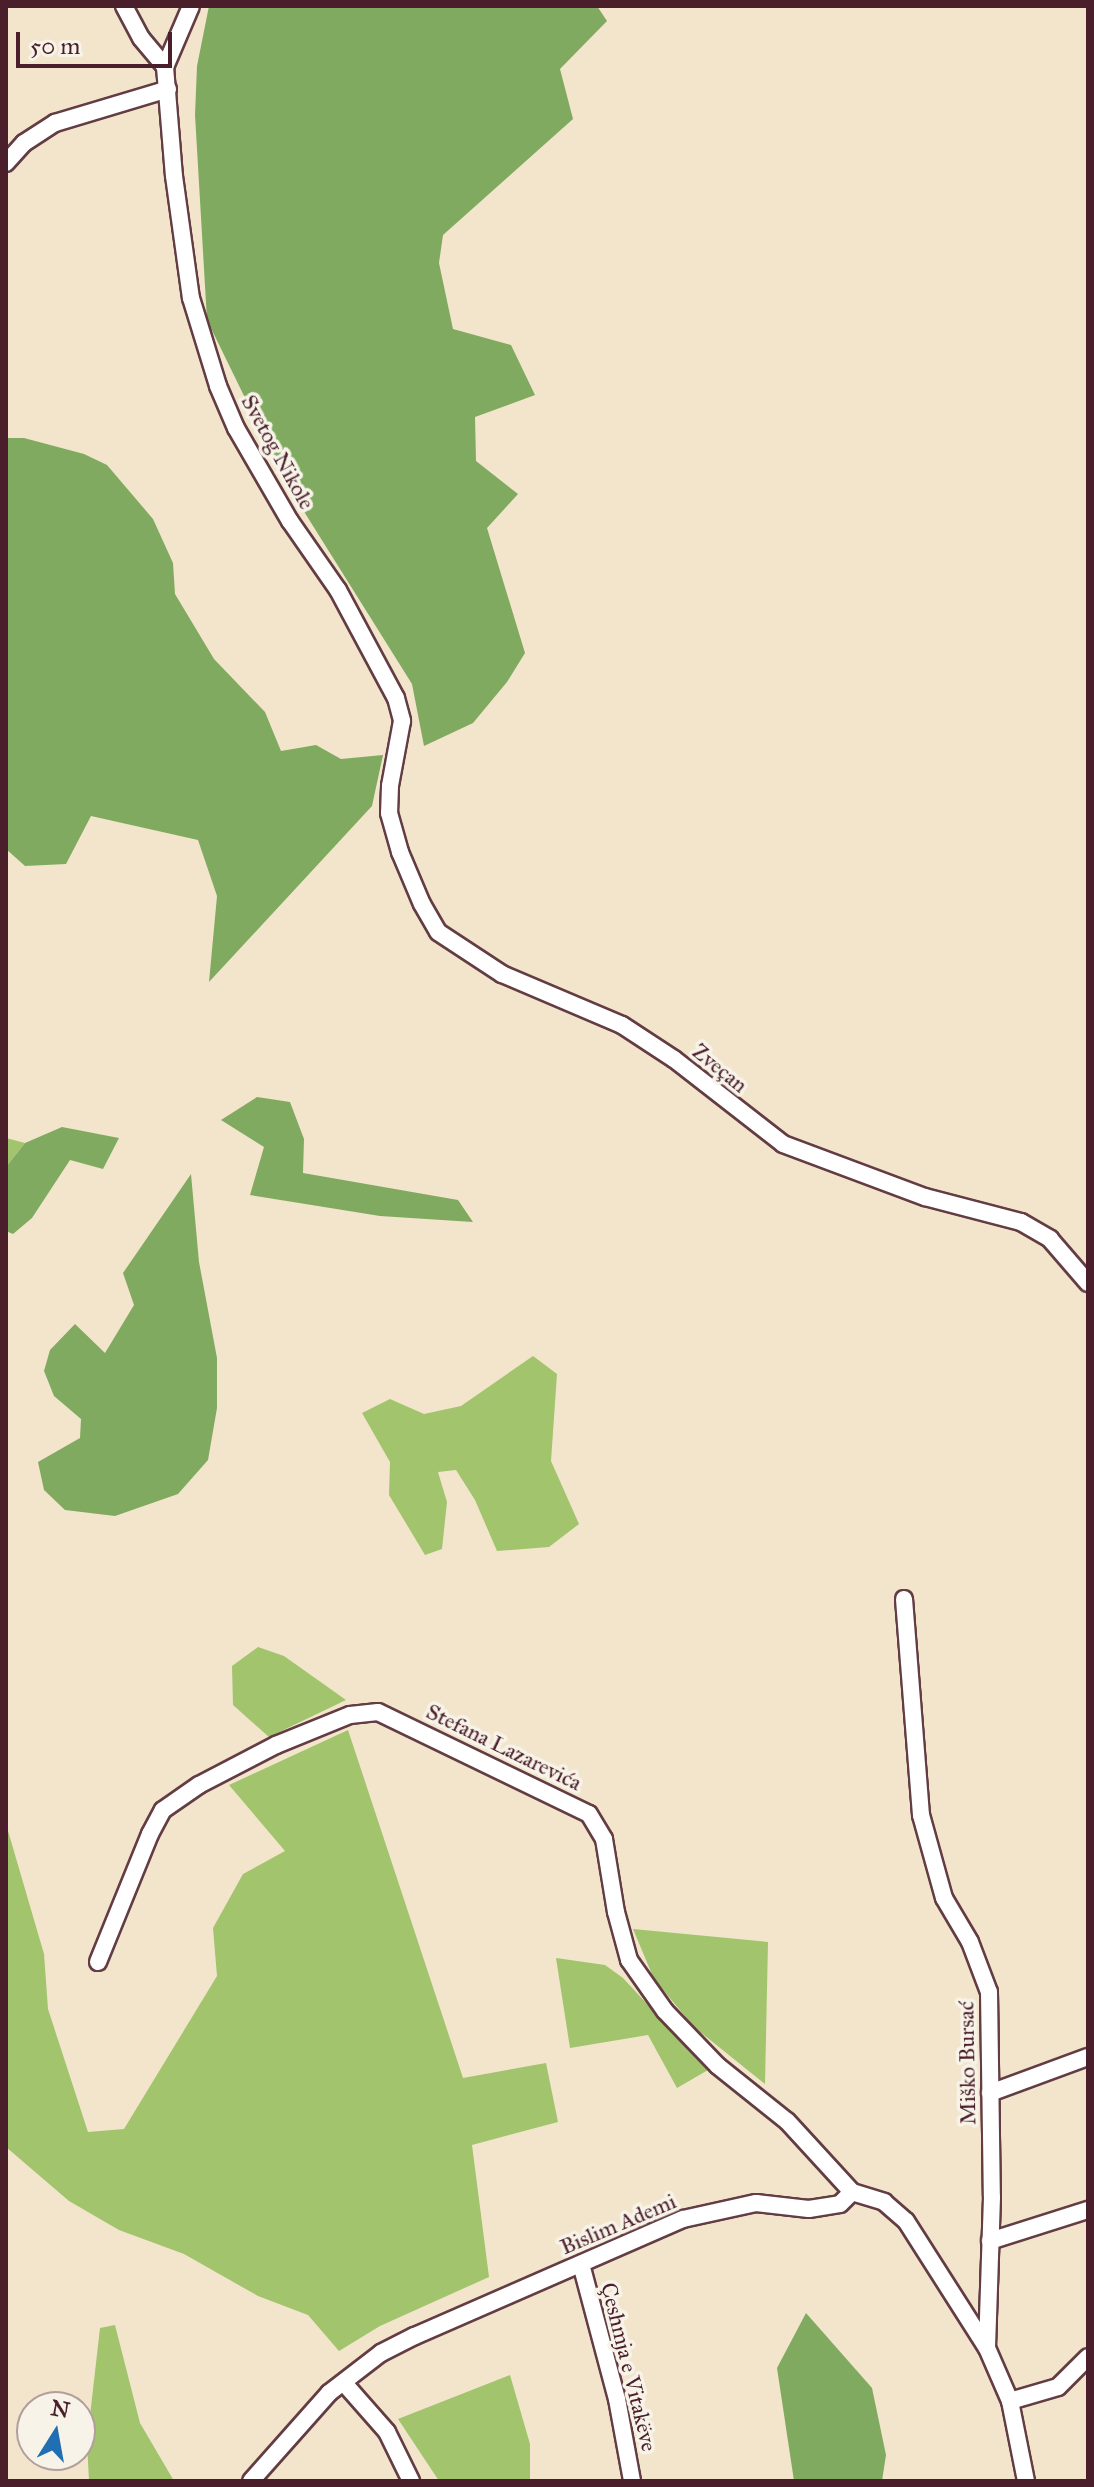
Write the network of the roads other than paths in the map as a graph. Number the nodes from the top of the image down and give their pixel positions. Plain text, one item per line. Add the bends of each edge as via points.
1 (124, 6) edge
2 (191, 6) edge
3 (165, 67) junction
4 (168, 89) junction
5 (6, 163) edge
6 (389, 813) joint
7 (1088, 1283) edge
8 (904, 1599) dead end
9 (98, 1962) dead end
10 (1088, 2057) edge
11 (990, 2093) junction
12 (852, 2192) junction
13 (1088, 2210) edge
14 (990, 2241) junction
15 (581, 2264) junction
16 (987, 2348) junction
17 (1088, 2357) edge
18 (344, 2383) junction
19 (1010, 2401) junction
20 (251, 2481) edge
21 (411, 2481) edge
22 (632, 2481) edge
23 (1026, 2481) edge

1 - 3 street
2 - 3 street
3 - 4 street, Svetog Nikole
4 - 5 street via 55,123 24,143
4 - 6 street, Svetog Nikole via 174,176 198,331 236,428 338,590 396,698 402,721
6 - 7 street, Zveçan via 422,904 438,932 458,946 502,974 622,1025 783,1144 925,1197 1021,1222 1050,1239
8 - 11 street, Miško Bursać via 921,1815 944,1898 970,1942 989,1992
9 - 12 street, Stefana Lazarevića via 163,1810 276,1745 350,1715 378,1712 589,1814 604,1839 616,1912 629,1960 638,1973 665,2011 718,2066 787,2121
10 - 11 street
11 - 14 street, Miško Bursać
12 - 15 street, Bislim Ademi via 840,2204 809,2209 756,2203 683,2219
12 - 16 street via 884,2202 906,2221
13 - 14 street
14 - 16 street, Miško Bursać
15 - 18 street, Bislim Ademi via 381,2353
15 - 22 street, Çeshmja e Vitakëve via 617,2399
16 - 19 street
17 - 19 street via 1058,2387
18 - 20 street, Bislim Ademi via 303,2418
18 - 21 street via 387,2432
19 - 23 street

